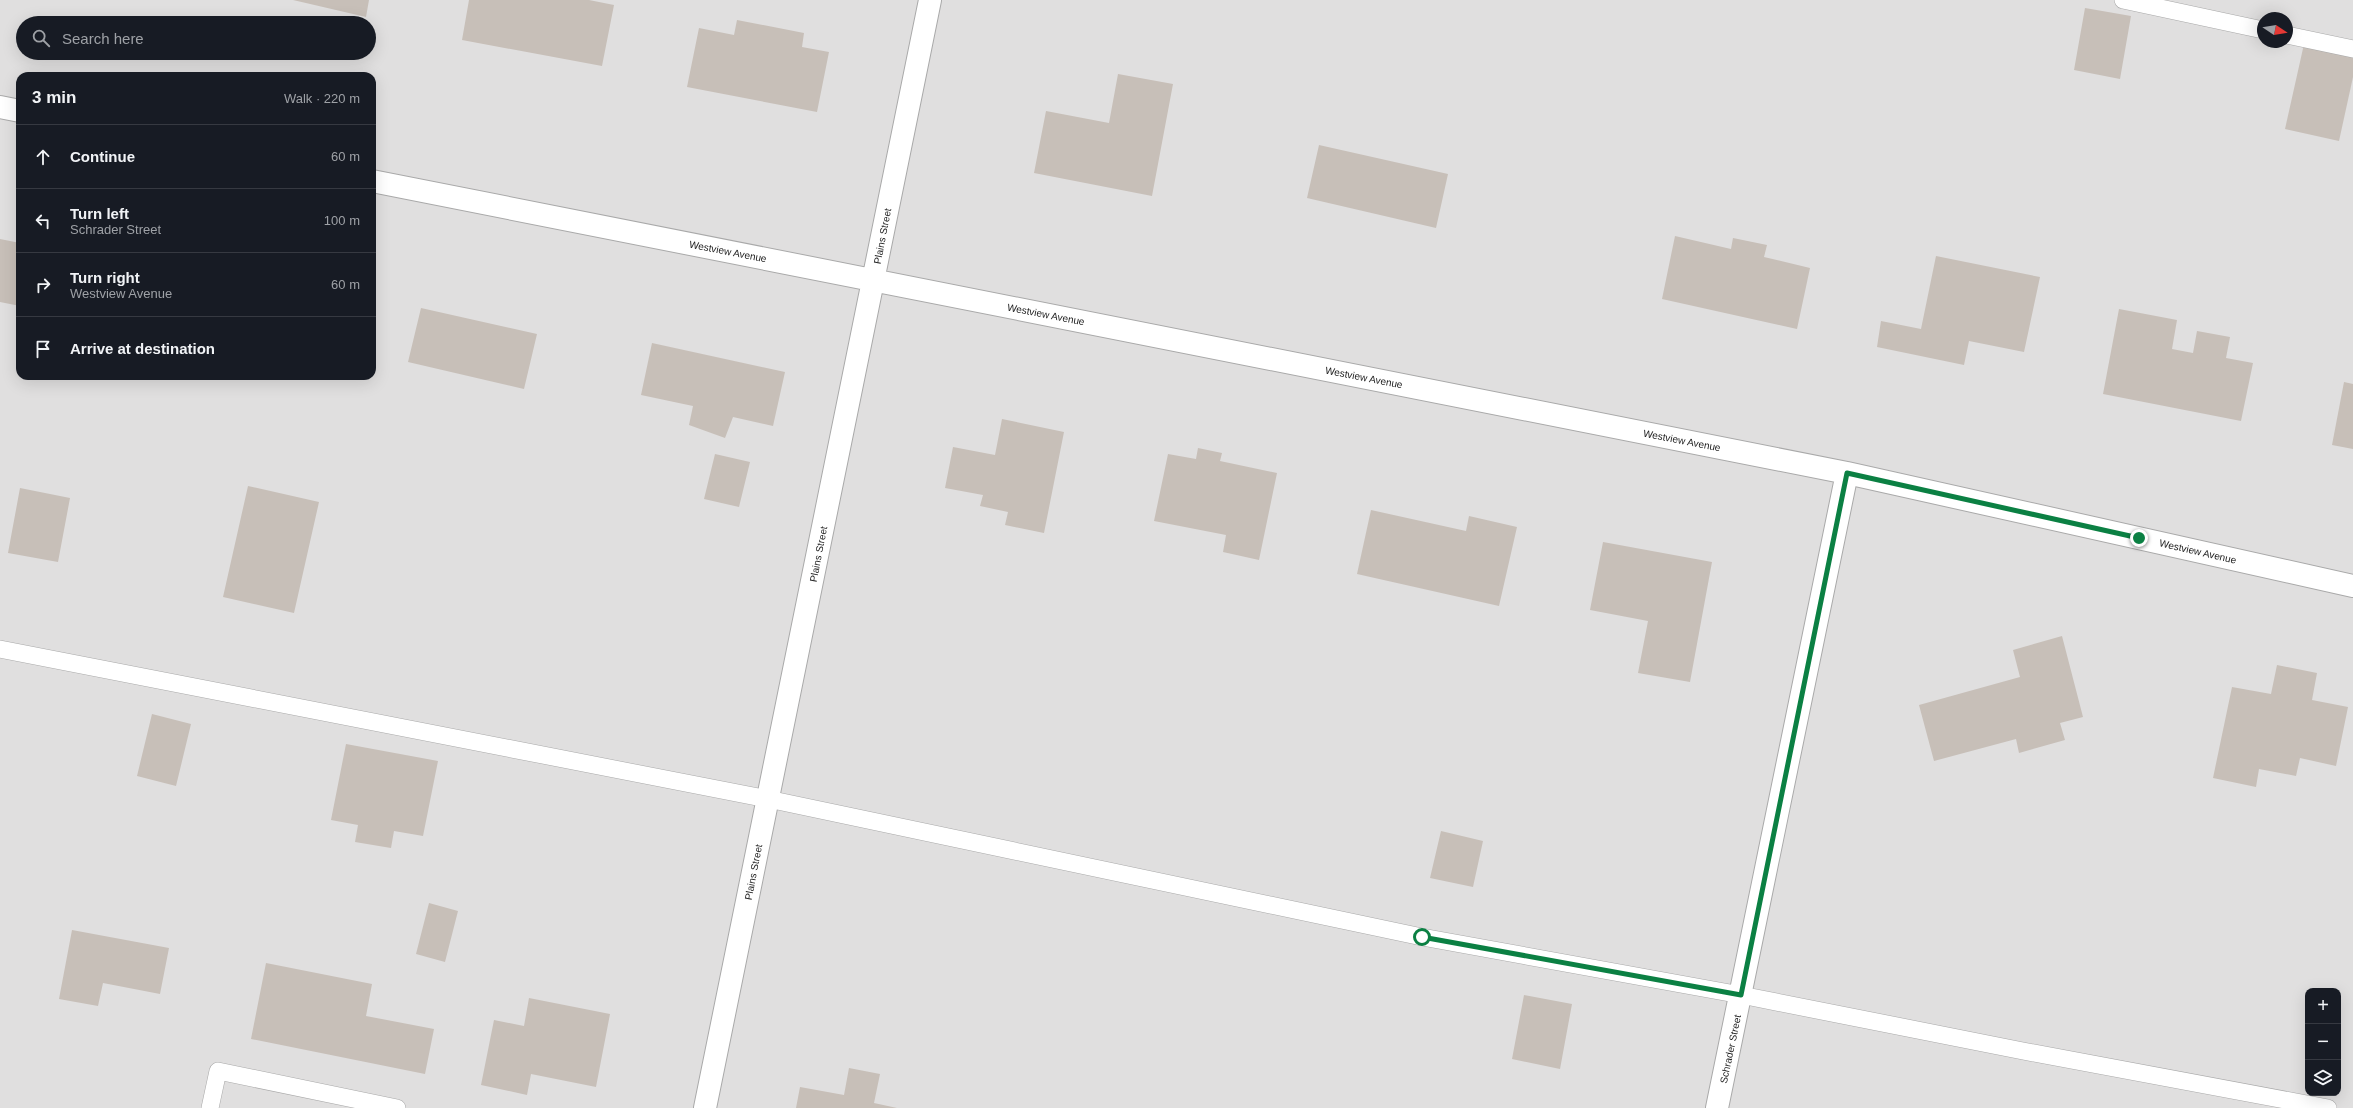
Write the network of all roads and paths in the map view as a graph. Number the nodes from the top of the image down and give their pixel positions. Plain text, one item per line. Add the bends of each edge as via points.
1 (930, 0) edge
2 (2123, 0) edge
3 (2257, 29) edge
4 (2293, 36) edge
5 (2353, 49) edge
6 (0, 107) edge
7 (16, 110) edge
8 (376, 182) edge
9 (873, 280) junction
10 (1847, 473) junction
11 (2353, 586) edge
12 (0, 649) edge
13 (768, 799) junction
14 (1741, 995) junction
15 (210, 1108) edge
16 (397, 1108) edge
17 (705, 1108) edge
18 (1717, 1108) edge
19 (2328, 1108) edge

1 - 9 street, Plains Street
2 - 3 lane
4 - 5 lane
6 - 7 street
8 - 9 street, Westview Avenue
9 - 10 street, Westview Avenue
9 - 13 street, Plains Street
10 - 11 street, Westview Avenue
10 - 14 street, Schrader Street
12 - 13 lane
13 - 14 lane via 1422,937
13 - 17 street, Plains Street
14 - 18 street, Schrader Street
14 - 19 lane
15 - 16 lane via 218,1071

